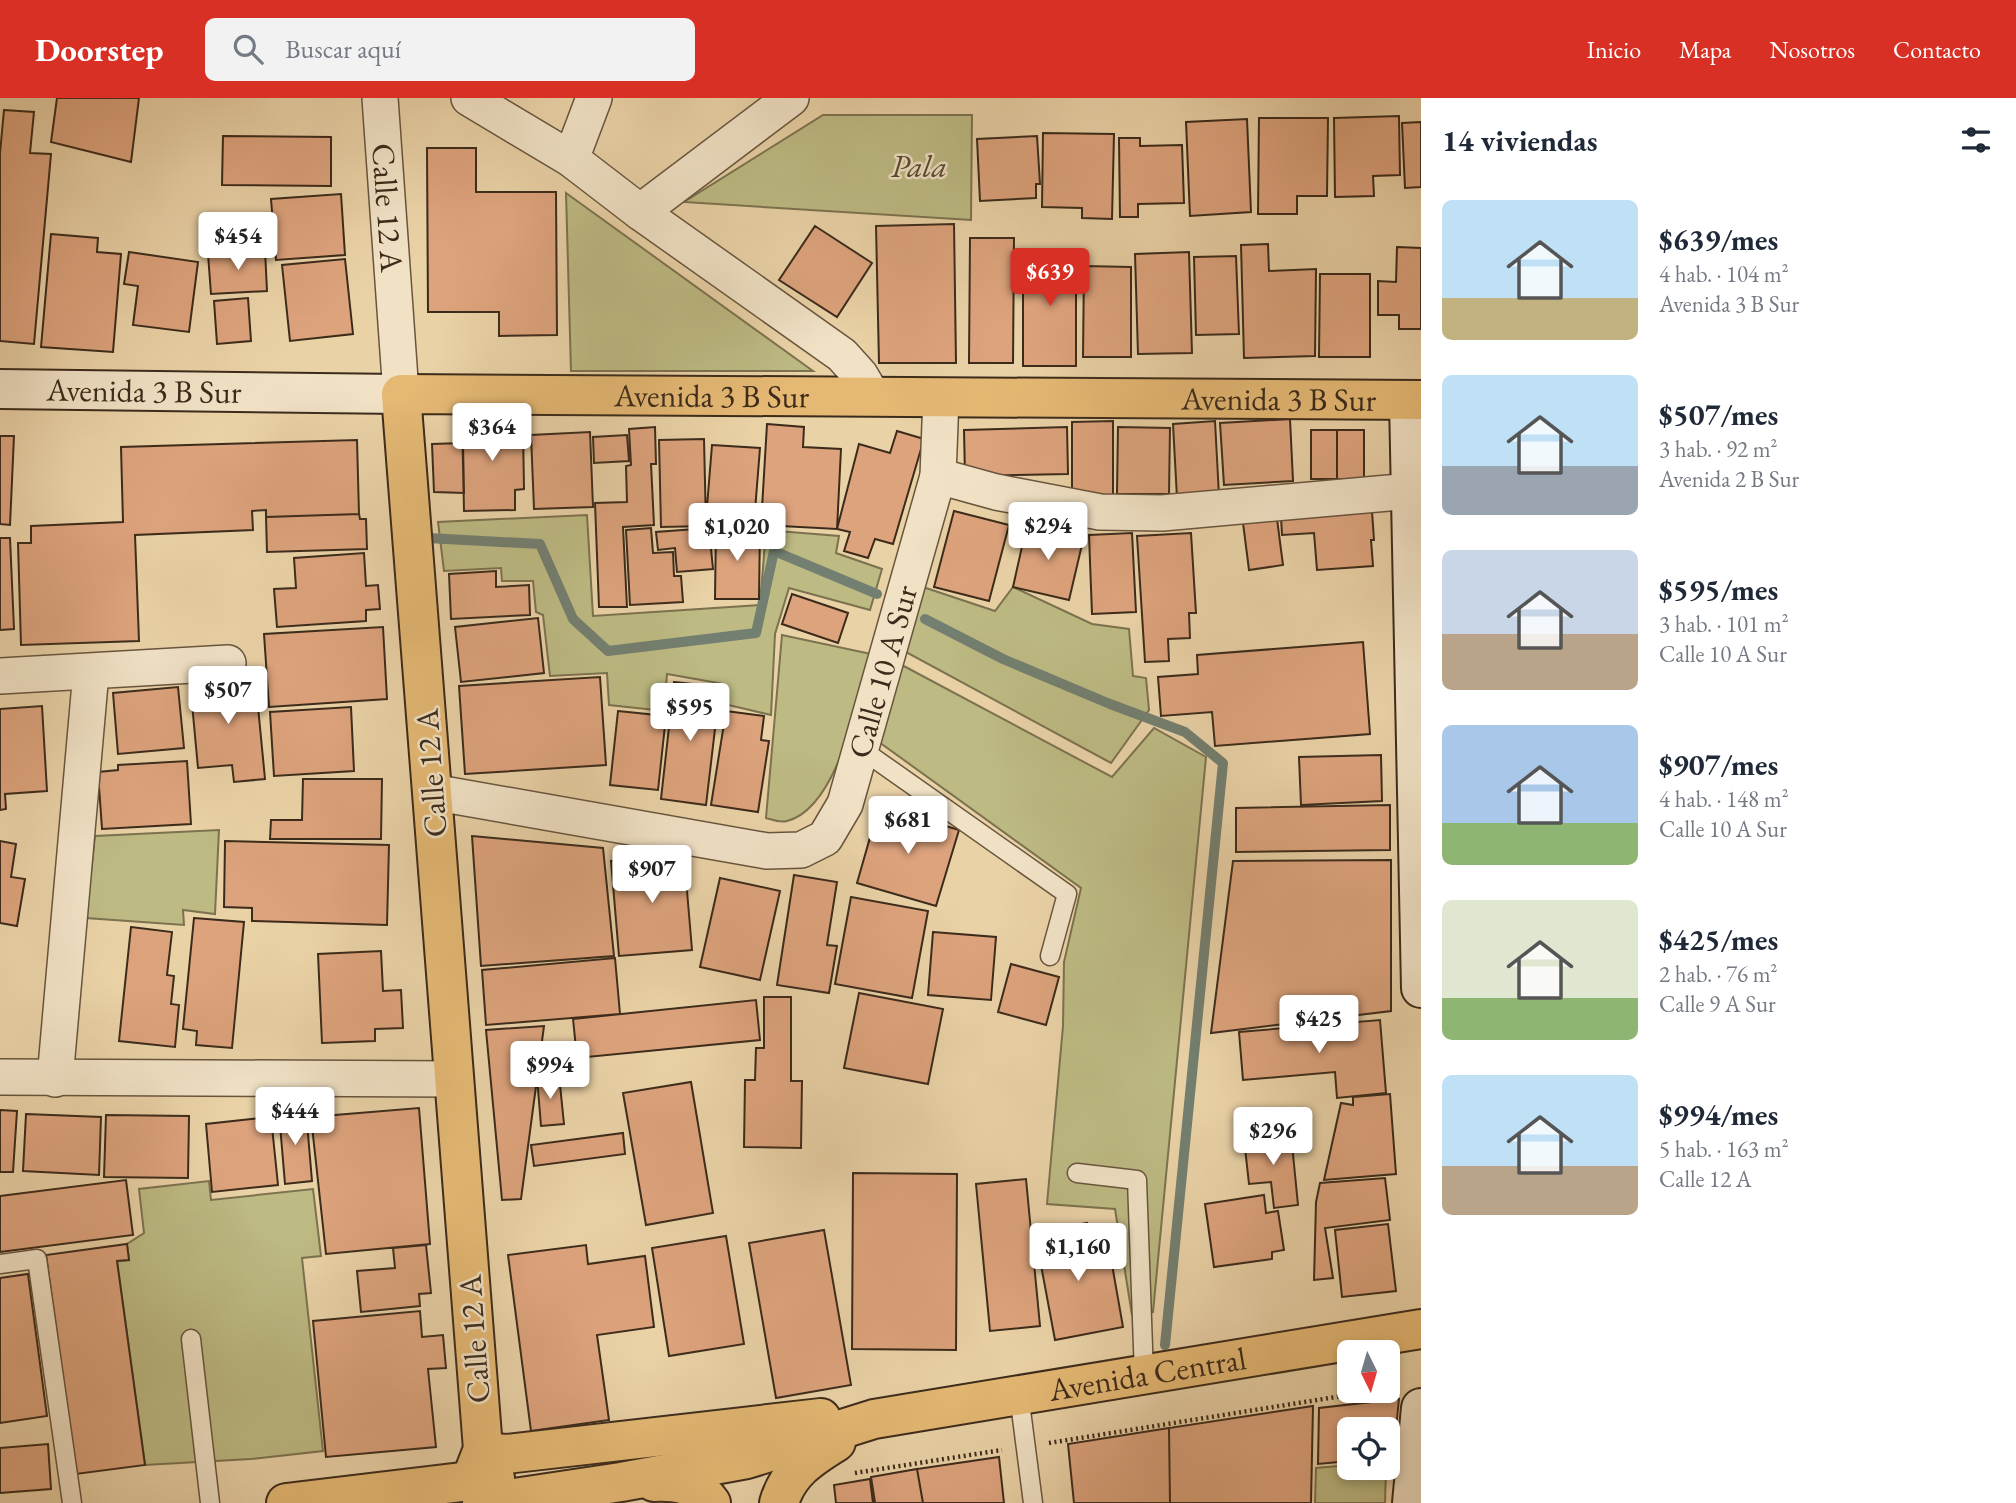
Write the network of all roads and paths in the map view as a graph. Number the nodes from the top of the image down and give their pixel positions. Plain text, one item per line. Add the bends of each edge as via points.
1 (380, 98) edge
2 (469, 98) edge
3 (594, 98) edge
4 (791, 98) edge
5 (571, 159) junction
6 (640, 212) junction
7 (0, 390) edge
8 (401, 394) junction
9 (469, 394) junction
10 (873, 397) junction
11 (941, 397) junction
12 (1415, 400) edge
13 (406, 454) junction
14 (938, 476) junction
15 (1411, 491) junction
16 (228, 663) dead end
17 (90, 672) junction
18 (0, 676) edge
19 (861, 749) junction
20 (432, 792) junction
21 (1050, 956) dead end
22 (1421, 988) edge
23 (0, 1077) edge
24 (54, 1079) junction
25 (454, 1080) junction
26 (1077, 1173) dead end
27 (0, 1264) edge
28 (1421, 1329) edge
29 (191, 1339) dead end
30 (1143, 1375) junction
31 (1018, 1395) junction
32 (1337, 1397) edge
33 (1421, 1408) edge
34 (874, 1419) junction
35 (1026, 1446) junction
36 (747, 1460) junction
37 (846, 1475) dead end
38 (479, 1477) edge
39 (621, 1482) junction
40 (564, 1498) edge
41 (72, 1503) edge
42 (210, 1503) edge
43 (286, 1503) edge
44 (711, 1503) edge
45 (765, 1503) edge
46 (779, 1503) edge
47 (1033, 1503) edge
48 (1412, 1503) edge

1 - 8 street, Calle 12 A
2 - 5 street
3 - 5 street
4 - 6 street
5 - 6 street
6 - 10 street via 842,355
7 - 8 street, Avenida 3 B Sur
8 - 9 main road, Avenida 3 B Sur
8 - 13 main road, Calle 12 A
9 - 10 main road, Avenida 3 B Sur
9 - 13 main road via 430,417
10 - 11 main road, Avenida 3 B Sur
11 - 12 main road, Avenida 3 B Sur
11 - 14 street, Calle 10 A Sur
12 - 15 street
13 - 20 main road, Calle 12 A
14 - 15 street via 1100,512 1162,513
14 - 19 street, Calle 10 A Sur
15 - 22 street
16 - 17 street
17 - 18 street
17 - 24 street
19 - 20 street, Calle 10 A Sur via 839,816 825,838 801,850 767,851
19 - 21 lane via 1067,894
20 - 25 main road, Calle 12 A
23 - 24 street
24 - 25 street
25 - 38 main road, Calle 12 A
26 - 30 lane via 1137,1180
27 - 41 lane via 37,1259
28 - 30 main road, Avenida Central
29 - 42 lane
30 - 31 main road, Avenida Central
31 - 34 main road, Avenida Central
31 - 35 lane
32 - 35 path
33 - 48 street
34 - 36 main road
34 - 38 main road via 830,1417 494,1453
34 - 46 main road via 799,1467
35 - 37 path
35 - 47 lane
36 - 38 main road via 730,1454 705,1454
36 - 39 main road
36 - 45 main road via 761,1484
38 - 40 main road
38 - 43 main road
39 - 40 main road
39 - 44 main road via 682,1483

